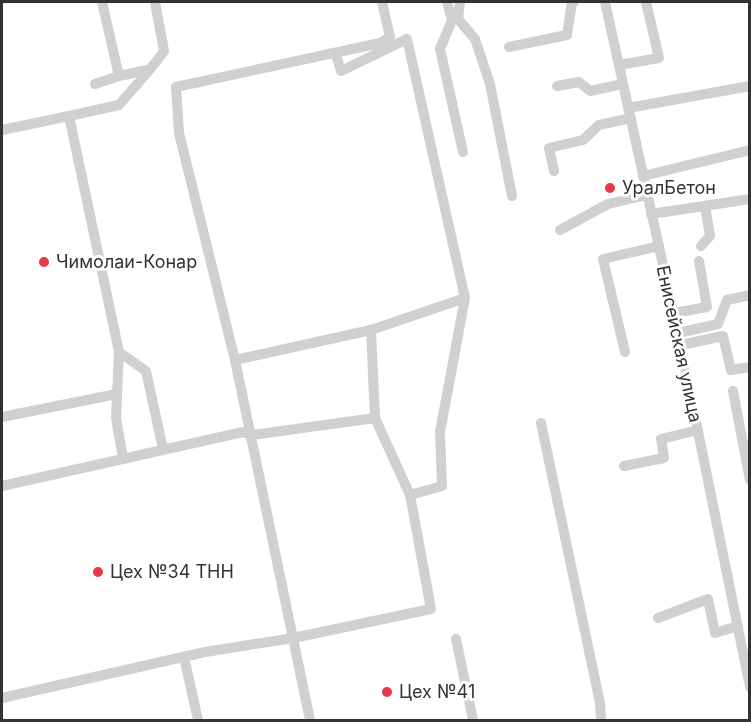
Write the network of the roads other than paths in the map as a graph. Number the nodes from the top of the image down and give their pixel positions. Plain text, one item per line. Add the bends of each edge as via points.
1 (102, 2) edge
2 (155, 2) edge
3 (382, 2) edge
4 (447, 2) edge
5 (460, 2) edge
6 (572, 2) edge
7 (605, 2) edge
8 (646, 2) edge
9 (455, 19) junction
10 (509, 47) dead end
11 (336, 55) junction
12 (619, 65) junction
13 (147, 70) junction
14 (119, 76) junction
15 (95, 84) dead end
16 (623, 84) junction
17 (557, 86) dead end
18 (750, 86) edge
19 (629, 113) junction
20 (69, 116) junction
21 (2, 130) edge
22 (750, 150) edge
23 (463, 153) dead end
24 (554, 171) dead end
25 (643, 176) junction
26 (647, 195) junction
27 (512, 196) dead end
28 (750, 199) edge
29 (705, 206) junction
30 (651, 214) junction
31 (560, 230) dead end
32 (659, 246) junction
33 (701, 246) dead end
34 (699, 261) dead end
35 (750, 295) edge
36 (465, 298) junction
37 (674, 313) junction
38 (371, 330) junction
39 (678, 333) junction
40 (681, 345) junction
41 (119, 352) junction
42 (625, 352) dead end
43 (235, 360) junction
44 (750, 367) edge
45 (733, 392) dead end
46 (117, 394) junction
47 (2, 417) edge
48 (375, 418) junction
49 (541, 423) dead end
50 (698, 430) junction
51 (252, 435) junction
52 (746, 441) edge
53 (163, 449) junction
54 (123, 458) junction
55 (624, 466) dead end
56 (750, 480) edge
57 (2, 486) edge
58 (410, 495) junction
59 (658, 618) dead end
60 (738, 626) junction
61 (293, 638) junction
62 (456, 639) dead end
63 (184, 657) junction
64 (750, 687) edge
65 (2, 698) edge
66 (198, 720) edge
67 (310, 720) edge
68 (473, 720) edge
69 (601, 720) edge

1 - 14 street
2 - 13 street via 164,51
3 - 11 street via 390,37
4 - 9 street
5 - 9 street
6 - 10 street via 567,35
7 - 12 street, Енисейская улица
8 - 12 street via 659,58
9 - 23 street via 440,49
9 - 27 street via 476,39 490,84
11 - 36 street via 341,71 407,39
11 - 43 street via 176,87 179,133
12 - 16 street, Енисейская улица
13 - 14 street
13 - 20 street via 119,105
14 - 15 street
16 - 17 street via 590,91 579,82
16 - 19 street, Енисейская улица
18 - 19 street
19 - 24 street via 599,124 583,140 549,148
19 - 25 street, Енисейская улица
20 - 21 street
20 - 41 street
22 - 25 street
25 - 26 street, Енисейская улица
26 - 30 street, Енисейская улица
26 - 31 street via 608,204
28 - 29 street
29 - 30 street
29 - 33 street via 710,236
30 - 32 street, Енисейская улица
32 - 37 street, Енисейская улица
32 - 42 street via 603,259
34 - 37 street via 707,307
35 - 39 street via 727,300 718,324
36 - 38 street
36 - 58 street via 440,432 442,486
37 - 39 street, Енисейская улица
38 - 43 street
38 - 48 street
39 - 40 street, Енисейская улица
40 - 44 street via 723,336 731,370
40 - 50 street, Енисейская улица
41 - 46 street
41 - 53 street via 146,371
43 - 51 street
45 - 52 street
46 - 47 street
46 - 54 street via 116,418
48 - 51 street
48 - 58 street
49 - 69 street
50 - 55 street via 661,439 664,458
50 - 60 street, Енисейская улица
51 - 53 street via 243,432
51 - 61 street
52 - 56 street
53 - 54 street
54 - 57 street
58 - 61 street via 431,609
59 - 60 street via 708,599 715,633
60 - 64 street, Енисейская улица
61 - 63 street
61 - 67 street
62 - 68 street
63 - 65 street
63 - 66 street

